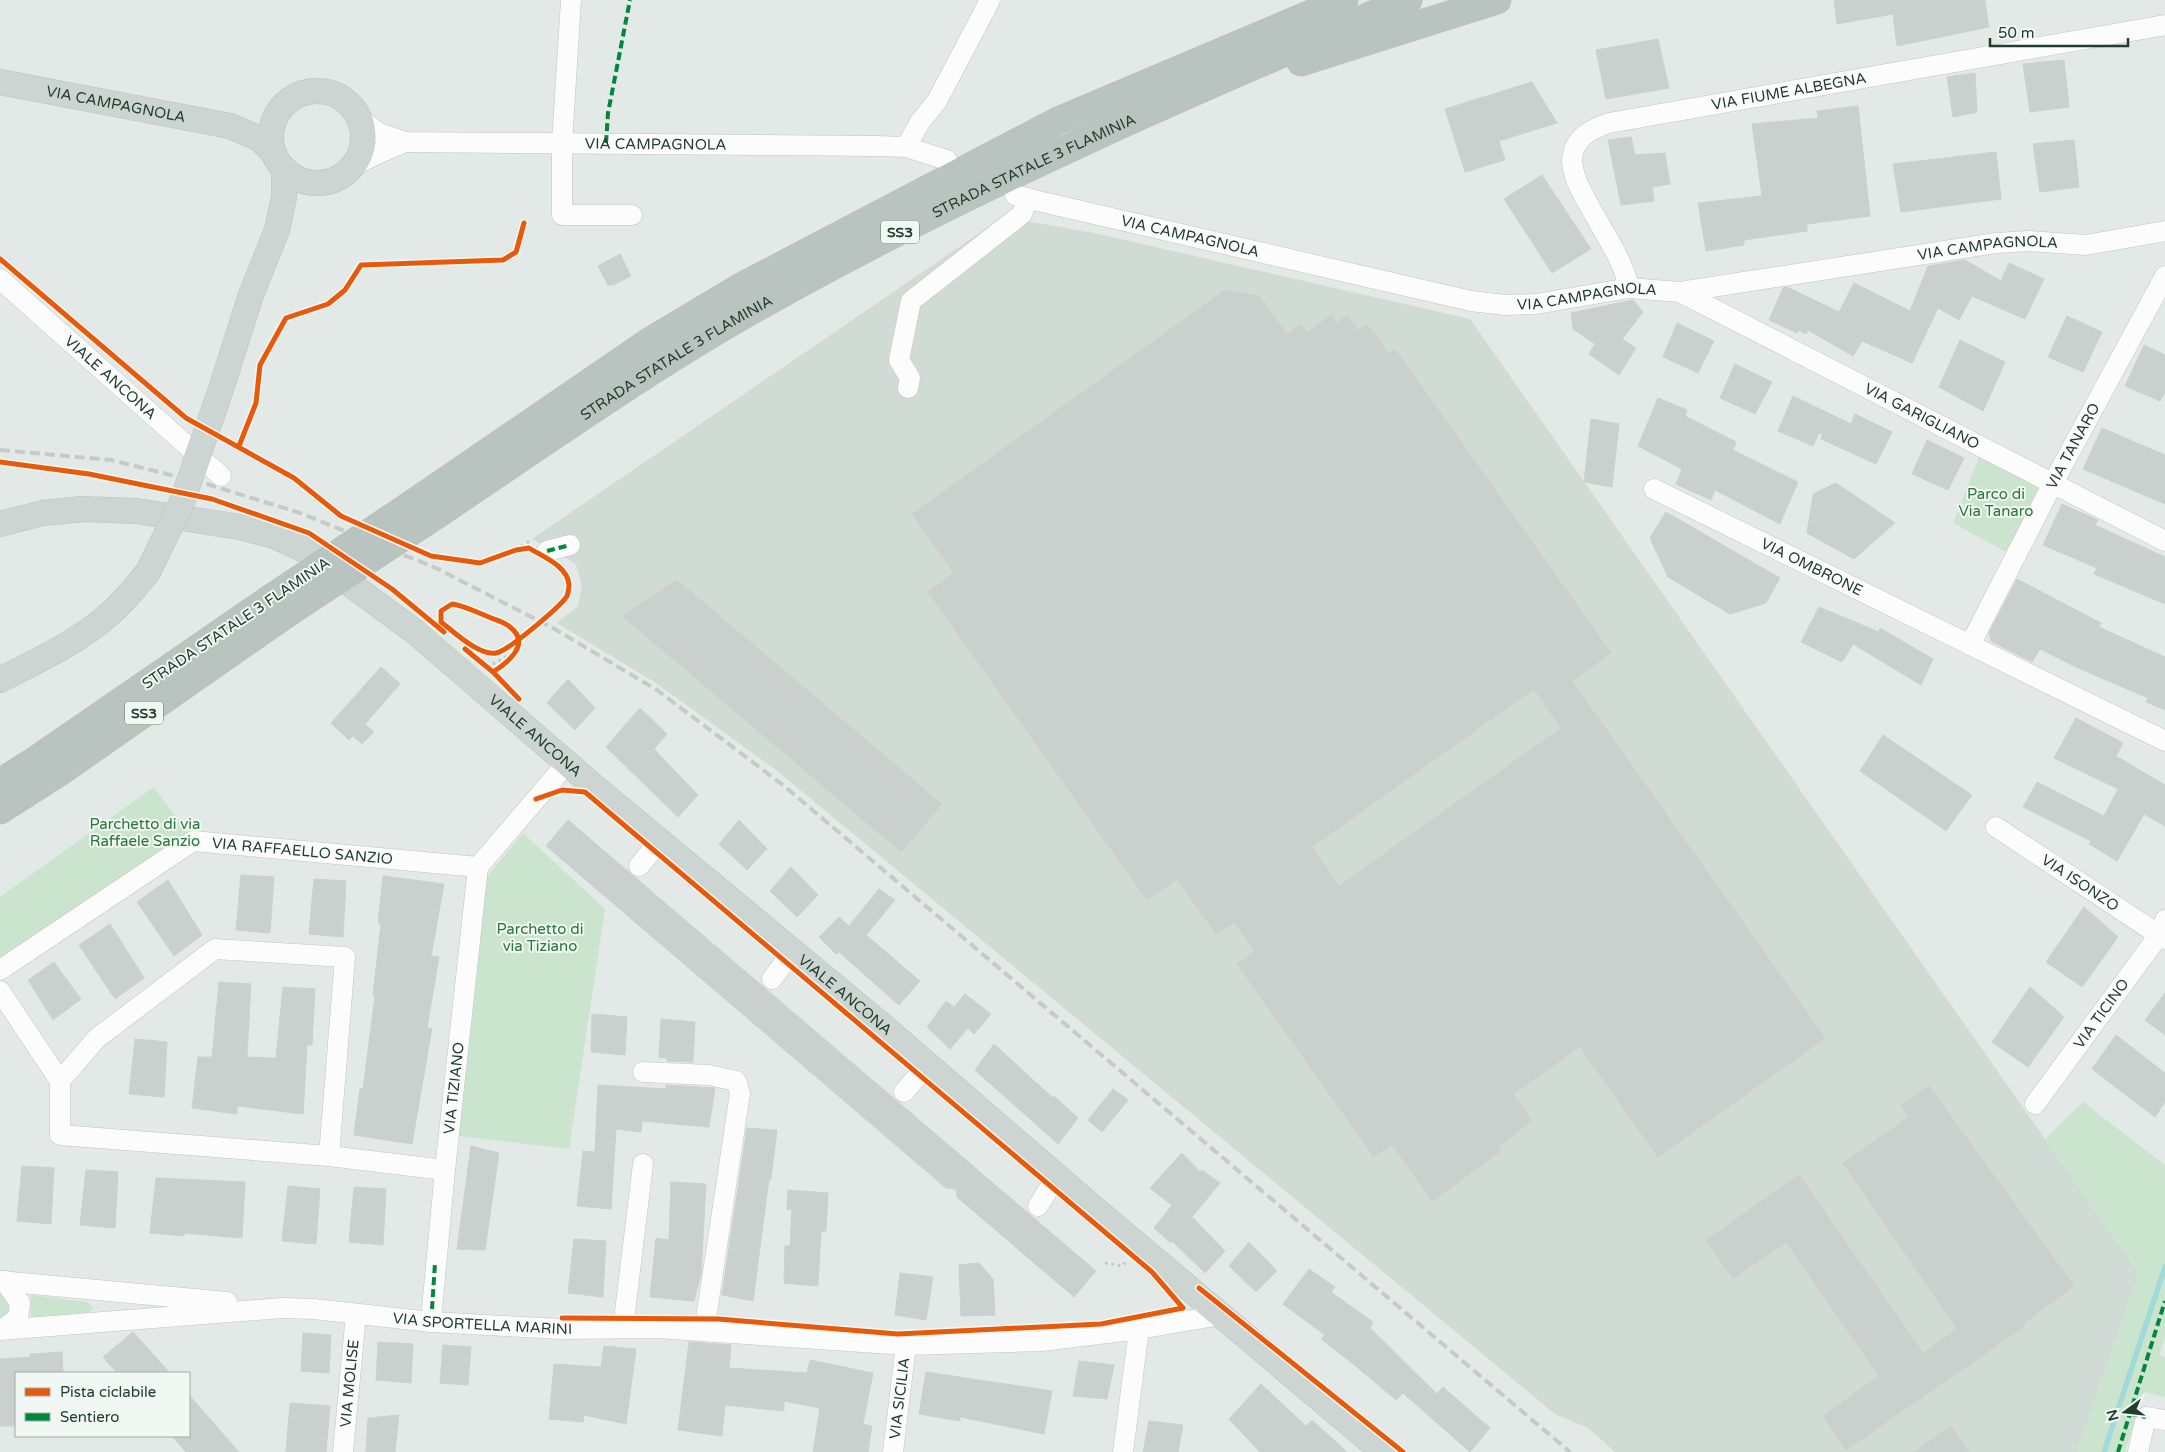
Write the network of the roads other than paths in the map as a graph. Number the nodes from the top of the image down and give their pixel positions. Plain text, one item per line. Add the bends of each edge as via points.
1 (571, 0) edge
2 (990, 0) edge
3 (1303, 0) edge
4 (1344, 0) edge
5 (1408, 0) edge
6 (1496, 0) edge
7 (2165, 25) edge
8 (0, 82) edge
9 (275, 118) junction
10 (358, 118) junction
11 (1058, 121) junction
12 (230, 126) junction
13 (1097, 135) junction
14 (405, 142) junction
15 (562, 143) junction
16 (906, 147) junction
17 (947, 160) dead end
18 (279, 161) junction
19 (352, 167) junction
20 (311, 183) junction
21 (632, 215) dead end
22 (278, 230) junction
23 (2165, 231) edge
24 (2165, 276) edge
25 (0, 279) edge
26 (1629, 288) junction
27 (1680, 292) junction
28 (908, 388) dead end
29 (221, 476) dead end
30 (2053, 483) junction
31 (1654, 489) dead end
32 (413, 517) junction
33 (0, 524) edge
34 (2165, 541) edge
35 (570, 545) dead end
36 (535, 547) road end
37 (280, 605) junction
38 (1970, 645) junction
39 (0, 680) edge
40 (2165, 741) edge
41 (567, 763) junction
42 (0, 783) edge
43 (0, 810) edge
44 (1996, 827) dead end
45 (660, 841) junction
46 (639, 866) dead end
47 (478, 867) junction
48 (2163, 932) edge
49 (793, 951) junction
50 (0, 970) edge
51 (772, 979) dead end
52 (0, 991) edge
53 (928, 1064) junction
54 (643, 1072) dead end
55 (60, 1081) junction
56 (904, 1092) dead end
57 (2035, 1104) dead end
58 (329, 1156) junction
59 (643, 1164) dead end
60 (445, 1170) junction
61 (1056, 1176) junction
62 (1038, 1206) dead end
63 (3, 1281) edge
64 (282, 1308) junction
65 (432, 1309) dead end
66 (356, 1314) junction
67 (1221, 1315) junction
68 (706, 1319) dead end
69 (623, 1328) junction
70 (1138, 1329) junction
71 (2, 1330) edge
72 (906, 1345) junction
73 (2165, 1420) edge
74 (343, 1452) edge
75 (893, 1452) edge
76 (1123, 1452) edge
77 (1383, 1452) edge
78 (2138, 1452) edge

1 - 15 street
2 - 16 street via 937,101
3 - 11 highway via 1146,69
4 - 11 highway, STRADA STATALE 3 FLAMINIA / SS3
5 - 13 highway, STRADA STATALE 3 FLAMINIA / SS3 via 1230,74
6 - 13 highway via 1267,73 1168,115
7 - 26 street, VIA FIUME ALBEGNA via 1594,128 1582,136 1575,147 1572,162 1582,193 1626,274
8 - 12 main road, VIA CAMPAGNOLA
9 - 10 main road, VIA CAMPAGNOLA via 283,105 295,96 309,91 324,91 338,96
9 - 12 main road, VIA CAMPAGNOLA
9 - 18 main road via 271,141
10 - 14 street, VIA CAMPAGNOLA via 379,133
10 - 19 main road via 362,144
11 - 32 highway, STRADA STATALE 3 FLAMINIA / SS3 via 741,287 650,342
12 - 18 main road, VIA CAMPAGNOLA via 258,138
13 - 32 highway, STRADA STATALE 3 FLAMINIA / SS3 via 766,301
14 - 15 street, VIA CAMPAGNOLA
14 - 19 street, VIA CAMPAGNOLA
15 - 16 street, VIA CAMPAGNOLA
15 - 21 street via 562,215
16 - 17 street, VIA CAMPAGNOLA
18 - 20 main road, VIA CAMPAGNOLA via 296,178
18 - 22 main road via 284,197
19 - 20 main road, VIA CAMPAGNOLA via 340,177
20 - 22 main road
22 - 39 main road, bridge via 251,295 182,502 148,572 122,602 87,631
23 - 27 street, VIA CAMPAGNOLA via 2086,245 2029,241 1996,243
24 - 30 street, VIA TANARO
25 - 29 street, VIALE ANCONA
26 - 27 street, VIA CAMPAGNOLA
26 - 28 street, VIA CAMPAGNOLA via 1536,304 1471,301 1022,196 1022,214 911,301 899,360 910,378
27 - 30 street, VIA GARIGLIANO
30 - 34 street, VIA GARIGLIANO
30 - 38 street, VIA TANARO
31 - 38 street, VIA OMBRONE
32 - 37 highway, STRADA STATALE 3 FLAMINIA / SS3, bridge
33 - 41 main road, VIALE ANCONA via 43,513 136,511 240,527 274,536 301,548 414,631
35 - 36 street
37 - 42 highway, STRADA STATALE 3 FLAMINIA / SS3
37 - 43 highway, STRADA STATALE 3 FLAMINIA / SS3 via 58,773
38 - 40 street
41 - 45 main road, VIALE ANCONA
41 - 47 street
44 - 48 street, VIA ISONZO
45 - 46 street
45 - 49 main road, VIALE ANCONA
47 - 50 street, VIA RAFFAELLO SANZIO via 193,841
47 - 60 street, VIA TIZIANO
48 - 57 street, VIA TICINO
49 - 51 street
49 - 53 main road, VIALE ANCONA
52 - 55 street
53 - 56 street
53 - 61 main road, VIALE ANCONA
54 - 68 street via 709,1075 736,1081 740,1093
55 - 58 street via 60,1135
55 - 58 street via 97,1038 215,949 345,957
58 - 60 street
59 - 69 street
60 - 65 street, VIA TIZIANO
61 - 62 street
61 - 67 main road, VIALE ANCONA
63 - 64 street, VIA SPORTELLA MARINI
63 - 71 street via 20,1303 18,1318
64 - 66 street, VIA SPORTELLA MARINI
64 - 71 street, VIA SPORTELLA MARINI
66 - 69 street, VIA SPORTELLA MARINI via 440,1323 561,1329
66 - 74 street, VIA MOLISE
67 - 70 street, VIA SPORTELLA MARINI
67 - 77 main road, VIALE ANCONA
69 - 72 street, VIA SPORTELLA MARINI
70 - 72 street, VIA SPORTELLA MARINI via 1042,1341
70 - 76 street
72 - 75 street, VIA SICILIA
73 - 78 street via 2146,1417

